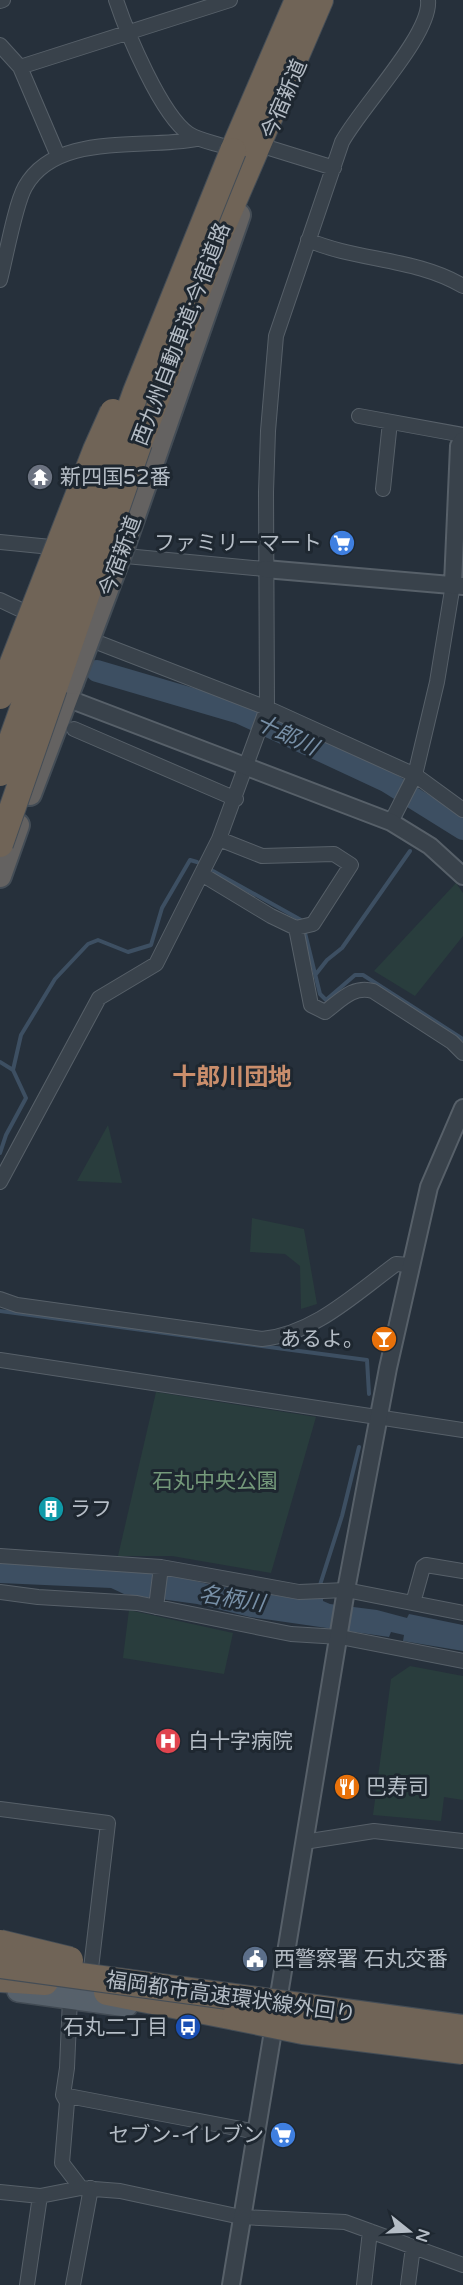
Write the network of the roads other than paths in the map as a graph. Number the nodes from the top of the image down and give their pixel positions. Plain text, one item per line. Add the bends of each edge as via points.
1 (116, 0) edge
2 (230, 0) edge
3 (292, 0) edge
4 (298, 0) edge
5 (320, 0) edge
6 (326, 0) edge
7 (428, 0) edge
8 (127, 35) junction
9 (0, 45) edge
10 (20, 67) junction
11 (197, 139) junction
12 (263, 146) junction
13 (231, 150) junction
14 (58, 156) junction
15 (334, 168) junction
16 (308, 240) junction
17 (0, 280) edge
18 (463, 286) edge
19 (359, 416) dead end
20 (390, 422) junction
21 (463, 437) edge
22 (383, 489) dead end
23 (0, 542) edge
24 (265, 569) junction
25 (458, 585) edge
26 (0, 600) edge
27 (15, 673) edge
28 (70, 691) junction
29 (0, 696) edge
30 (0, 702) edge
31 (267, 710) junction
32 (74, 729) dead end
33 (0, 736) edge
34 (246, 766) junction
35 (0, 773) edge
36 (415, 775) junction
37 (236, 799) junction
38 (463, 810) edge
39 (391, 822) junction
40 (219, 839) junction
41 (0, 844) edge
42 (203, 875) junction
43 (0, 876) edge
44 (463, 876) edge
45 (296, 928) junction
46 (463, 1053) edge
47 (463, 1108) edge
48 (0, 1182) edge
49 (410, 1265) junction
50 (0, 1299) edge
51 (0, 1360) edge
52 (378, 1417) junction
53 (463, 1430) edge
54 (0, 1556) edge
55 (161, 1567) junction
56 (463, 1571) edge
57 (346, 1590) junction
58 (0, 1592) edge
59 (413, 1603) junction
60 (156, 1607) junction
61 (463, 1613) edge
62 (340, 1637) junction
63 (463, 1661) edge
64 (0, 1809) edge
65 (463, 1841) edge
66 (304, 1842) junction
67 (0, 1943) edge
68 (0, 1952) edge
69 (0, 1967) edge
70 (42, 1976) junction
71 (90, 1977) junction
72 (0, 1979) edge
73 (0, 1988) edge
74 (152, 1989) junction
75 (70, 1998) junction
76 (279, 2002) junction
77 (328, 2009) junction
78 (274, 2025) junction
79 (463, 2029) edge
80 (463, 2040) edge
81 (463, 2052) edge
82 (63, 2095) junction
83 (257, 2132) junction
84 (86, 2188) junction
85 (0, 2192) edge
86 (40, 2196) junction
87 (241, 2217) junction
88 (370, 2231) junction
89 (413, 2247) junction
90 (463, 2265) edge
91 (27, 2285) edge
92 (73, 2285) edge
93 (231, 2285) edge
94 (364, 2285) edge
95 (408, 2285) edge

1 - 8 street
2 - 8 street
3 - 13 highway, 今宿新道
4 - 13 highway, 西九州自動車道;今宿道路
5 - 41 highway, 西九州自動車道;今宿道路, bridge via 223,226 164,377
6 - 12 highway, 今宿新道
7 - 15 street via 415,40 353,121
8 - 10 street
8 - 11 street via 164,103 186,132
9 - 10 street
10 - 14 street
11 - 13 street
11 - 14 street via 108,145
12 - 15 street
12 - 28 highway, 今宿新道, bridge
13 - 27 highway, 今宿新道 via 146,334 74,534
13 - 29 highway, bridge via 96,450
13 - 35 highway, 西九州自動車道;今宿道路, bridge via 136,392
14 - 17 street via 38,168 23,189
15 - 16 street
16 - 18 street via 332,250 446,276
16 - 24 street via 276,336 268,431
19 - 20 street
20 - 21 street
20 - 22 street
21 - 25 street via 459,446
23 - 24 street
24 - 25 street
24 - 31 street
25 - 36 street
26 - 31 street
27 - 28 street
27 - 30 street
27 - 33 highway, 今宿新道
28 - 34 street
28 - 43 highway, 今宿新道
31 - 34 street
31 - 36 street
32 - 37 street
34 - 37 street
34 - 39 street
36 - 38 street
36 - 39 street
37 - 40 street
39 - 44 street via 430,846
40 - 42 street
40 - 45 street via 262,856 334,854 351,865 313,924
42 - 45 street
42 - 48 street via 156,964 99,998
45 - 46 street via 311,1005 325,1012 351,992 363,988 452,1042
47 - 49 street via 429,1187
49 - 50 street via 396,1264 310,1326 285,1337 262,1339 17,1305
49 - 52 street
51 - 52 street
52 - 53 street
52 - 57 street
54 - 55 street
55 - 57 street via 317,1592
55 - 60 street
56 - 59 street via 426,1565
57 - 59 street
57 - 62 street
58 - 60 street
59 - 61 street
60 - 62 street via 291,1634
62 - 63 street
62 - 66 street
64 - 71 street via 108,1823
65 - 66 street via 374,1831
66 - 76 street
67 - 74 highway, bridge via 68,1960
68 - 70 highway, bridge
69 - 70 highway, 福岡都市高速環状線外回り, bridge
69 - 71 main road
69 - 74 highway, bridge
70 - 72 highway
70 - 79 highway, 福岡都市高速環状線外回り, bridge
70 - 81 highway, bridge via 303,2031
71 - 76 main road
73 - 75 main road
74 - 79 highway, bridge
75 - 78 main road
75 - 82 street
76 - 77 main road
76 - 78 street
77 - 79 main road
77 - 80 highway via 330,2019 351,2024
78 - 81 main road
78 - 83 street
82 - 83 street
82 - 84 street via 68,2102 62,2163
83 - 87 street
84 - 86 street
84 - 87 street
84 - 92 street
85 - 86 street
86 - 91 street
87 - 88 street via 345,2222
87 - 93 street
88 - 89 street
88 - 94 street
89 - 90 street
89 - 95 street

